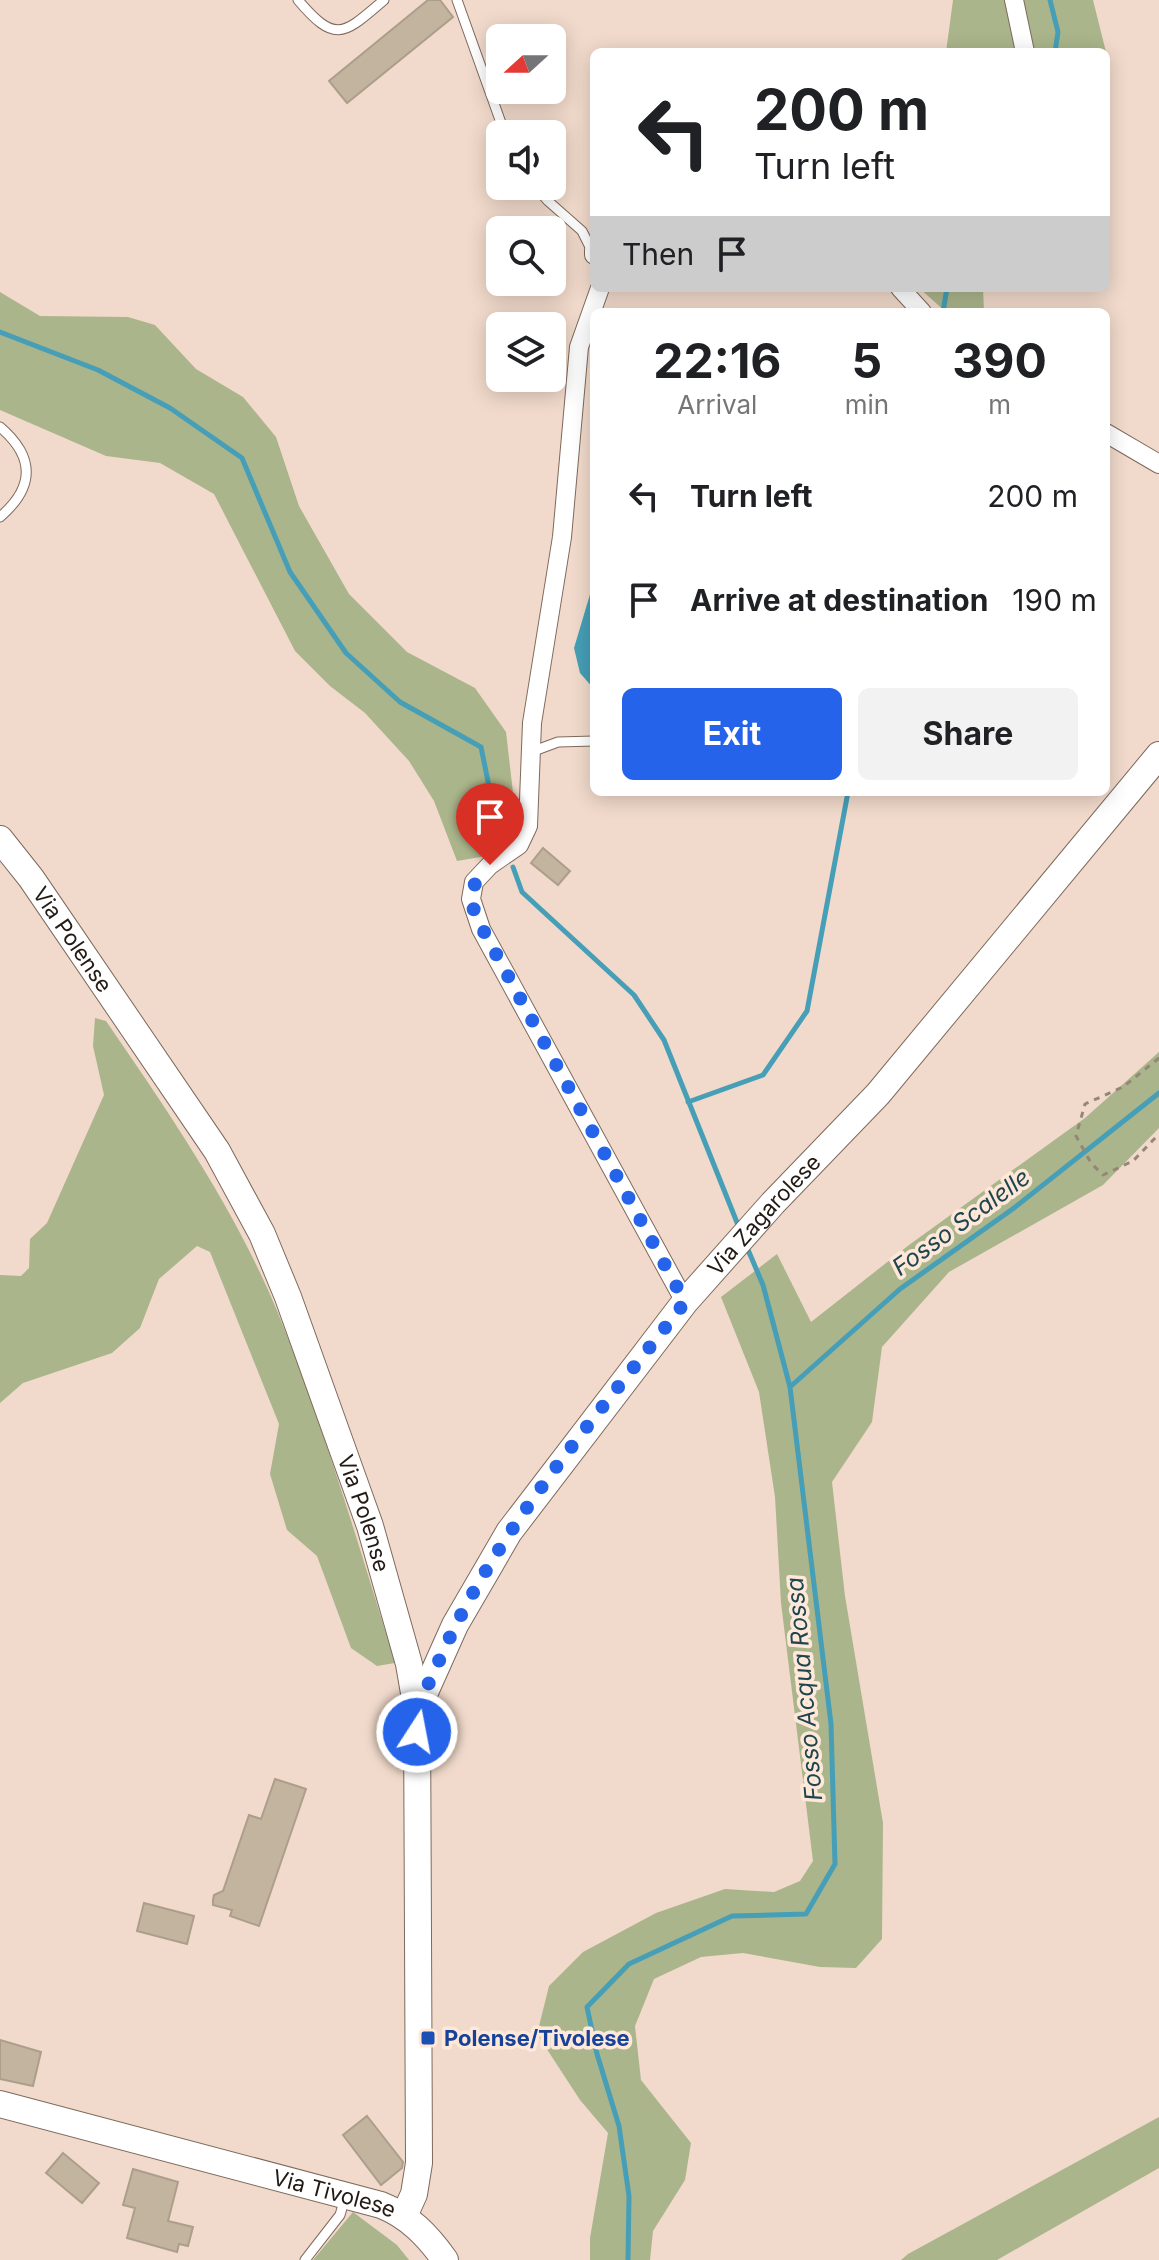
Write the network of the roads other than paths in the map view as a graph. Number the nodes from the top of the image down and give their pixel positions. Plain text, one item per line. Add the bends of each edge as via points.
1 (298, 0) edge
2 (384, 0) edge
3 (457, 0) edge
4 (1014, 0) edge
5 (1024, 48) edge
6 (500, 120) edge
7 (547, 200) edge
8 (590, 246) edge
9 (904, 292) edge
10 (918, 308) edge
11 (590, 316) edge
12 (0, 427) edge
13 (1110, 435) edge
14 (1159, 464) edge
15 (0, 517) edge
16 (590, 741) edge
17 (529, 753) junction
18 (1159, 755) edge
19 (0, 839) edge
20 (685, 1302) junction
21 (417, 1710) junction
22 (0, 2104) edge
23 (346, 2194) junction
24 (404, 2216) junction
25 (305, 2260) edge
26 (445, 2260) edge

1 - 2 lane via 317,22 334,30 357,23
3 - 6 lane
4 - 5 street
7 - 8 lane via 582,231
9 - 10 street
11 - 17 street via 579,347 560,551
12 - 15 lane via 17,444 26,473 22,493
13 - 14 street
16 - 17 lane via 558,742
17 - 20 street via 526,833 474,882 472,907
18 - 20 main road, Via Zagarolese via 878,1094
19 - 21 main road, Via Polense via 198,1123 255,1218 370,1526
20 - 21 main road, Via Zagarolese via 509,1532 455,1625
21 - 24 main road, Via Polense via 419,2163
22 - 23 main road, Via Tivolese
23 - 24 main road, Via Tivolese
23 - 25 lane via 340,2215
24 - 26 main road

